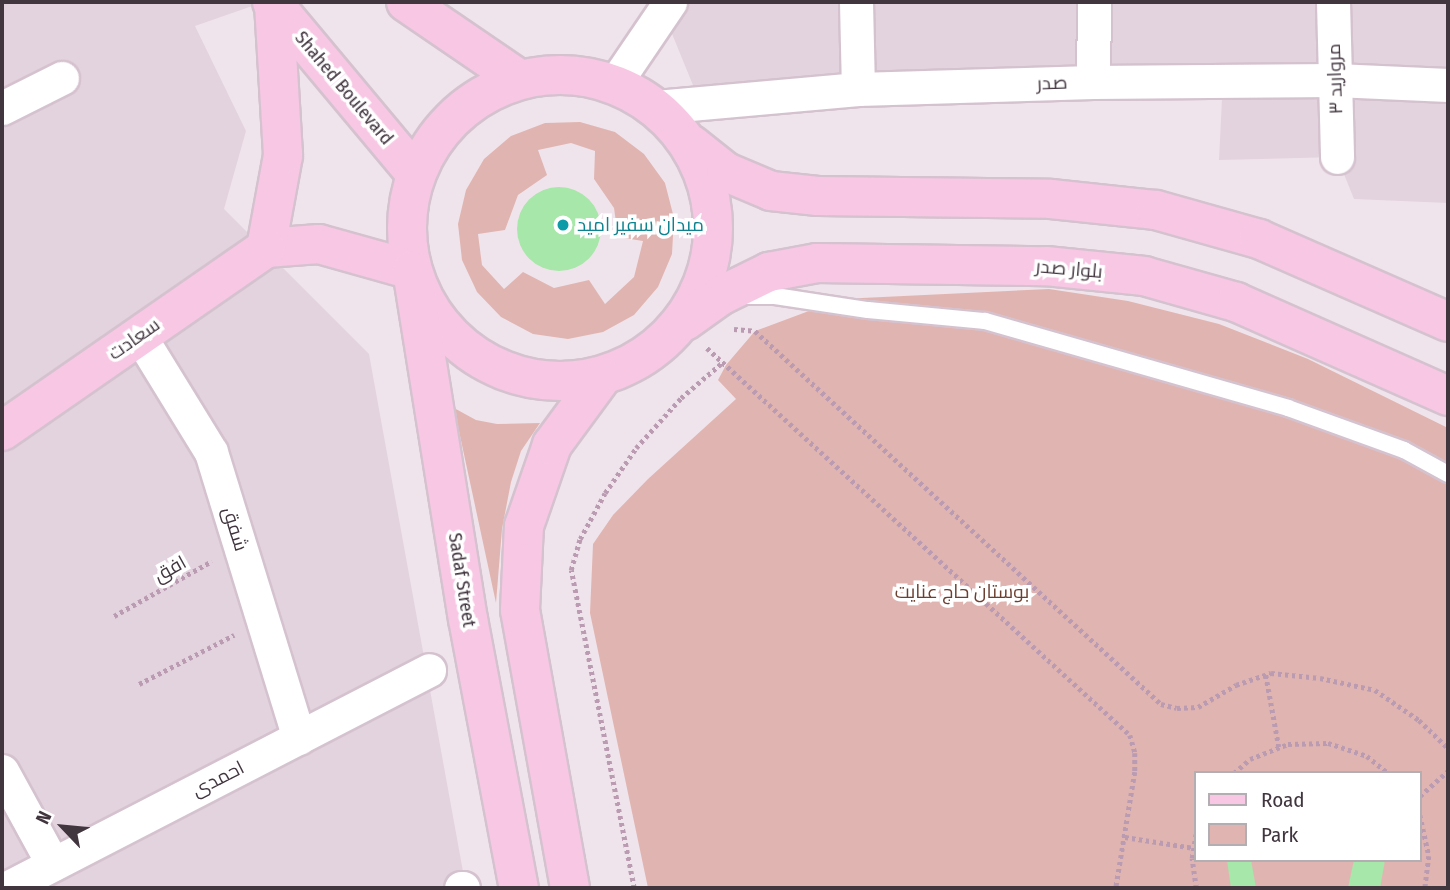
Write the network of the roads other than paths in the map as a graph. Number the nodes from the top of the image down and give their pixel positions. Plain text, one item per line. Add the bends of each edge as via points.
1 (406, 2) edge
2 (670, 2) edge
3 (856, 2) edge
4 (1094, 2) edge
5 (1333, 2) edge
6 (273, 3) edge
7 (62, 78) dead end
8 (519, 79) junction
9 (1335, 80) junction
10 (1093, 82) junction
11 (614, 83) junction
12 (1448, 85) edge
13 (858, 89) junction
14 (656, 107) junction
15 (2, 108) edge
16 (689, 142) junction
17 (1337, 157) dead end
18 (416, 174) junction
19 (266, 248) junction
20 (412, 270) junction
21 (720, 296) junction
22 (1448, 322) edge
23 (681, 324) junction
24 (139, 335) junction
25 (601, 377) junction
26 (1448, 396) edge
27 (2, 431) edge
28 (1448, 474) edge
29 (429, 670) dead end
30 (299, 738) junction
31 (2, 771) edge
32 (53, 864) junction
33 (7, 888) edge
34 (519, 888) edge
35 (570, 888) edge

1 - 8 main road
2 - 11 street
3 - 13 street
4 - 10 street
5 - 9 street, مروارید ۳
6 - 18 main road, Shahed Boulevard
6 - 19 main road via 283,155
7 - 15 street
8 - 11 main road, Sadaf Street via 567,74
8 - 18 main road, Sadaf Street via 466,107 440,132
9 - 10 street, صدر
9 - 12 street, صدر
9 - 17 street, مروارید ۳
10 - 13 street, صدر
11 - 14 main road, Sadaf Street
13 - 14 street, صدر
14 - 16 main road, Sadaf Street
16 - 22 main road via 726,172 771,191 818,196 1051,199 1156,210 1259,239
16 - 23 main road via 709,186 714,234 705,282
18 - 20 main road, Sadaf Street via 406,222
19 - 20 main road via 319,244
19 - 24 main road, سعادت
20 - 25 main road via 432,314 464,349 506,373 553,382
20 - 34 main road, Sadaf Street via 468,619
21 - 23 main road, بلوار صدر
21 - 26 main road, بلوار صدر via 769,272 817,263 1046,266 1144,276 1236,302
21 - 28 lane via 775,296 985,321 1288,408 1405,450
23 - 25 main road via 645,357
24 - 27 main road, سعادت
24 - 30 street, شفق via 211,452
25 - 35 main road via 552,446 524,526 520,610
29 - 30 street, احمدی
30 - 32 street, احمدی
31 - 32 street
32 - 33 street, احمدی

